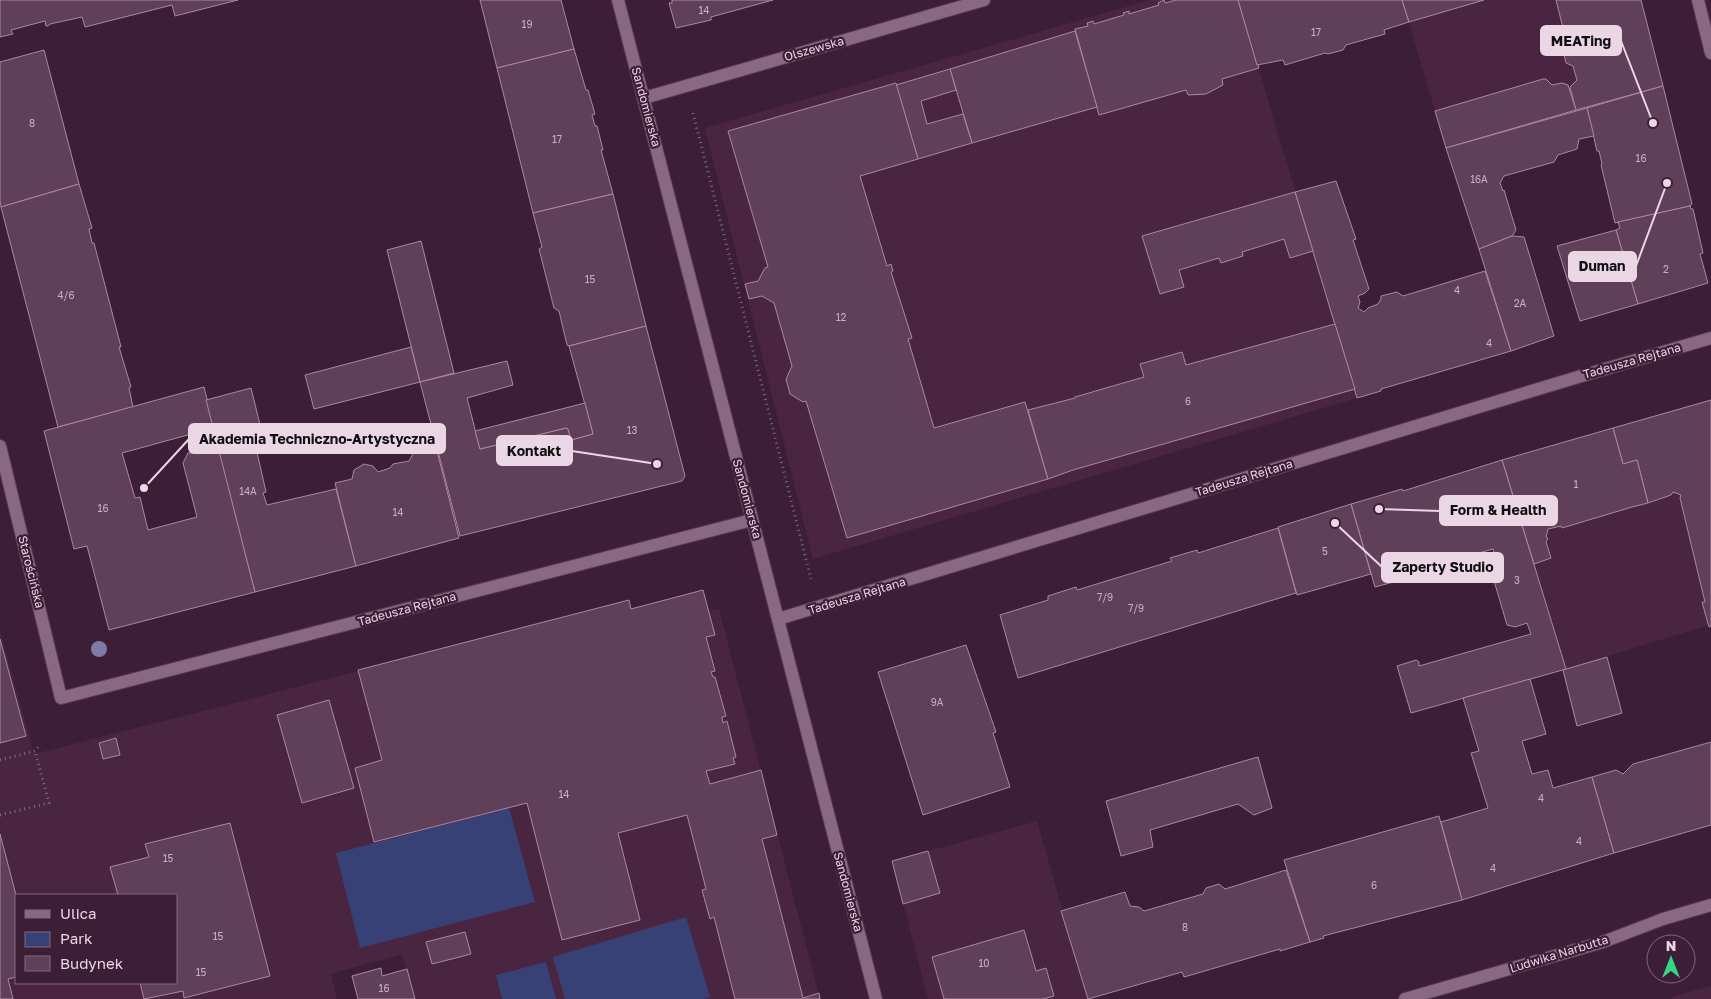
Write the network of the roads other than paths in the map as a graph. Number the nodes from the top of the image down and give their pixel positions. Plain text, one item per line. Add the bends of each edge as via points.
1 (618, 0) edge
2 (984, 0) edge
3 (1698, 0) edge
4 (1711, 53) edge
5 (644, 98) junction
6 (1711, 338) edge
7 (0, 446) edge
8 (752, 520) junction
9 (778, 619) junction
10 (61, 698) joint
11 (1711, 905) edge
12 (876, 999) edge
13 (1406, 999) edge

1 - 5 street, Sandomierska
2 - 5 street, Olszewska
3 - 4 street
5 - 8 street, Sandomierska
6 - 9 street, Tadeusza Rejtana
7 - 10 street, Starościńska
8 - 9 street, Sandomierska
8 - 10 street, Tadeusza Rejtana
9 - 12 street, Sandomierska
11 - 13 street, Ludwika Narbutta via 1603,942

